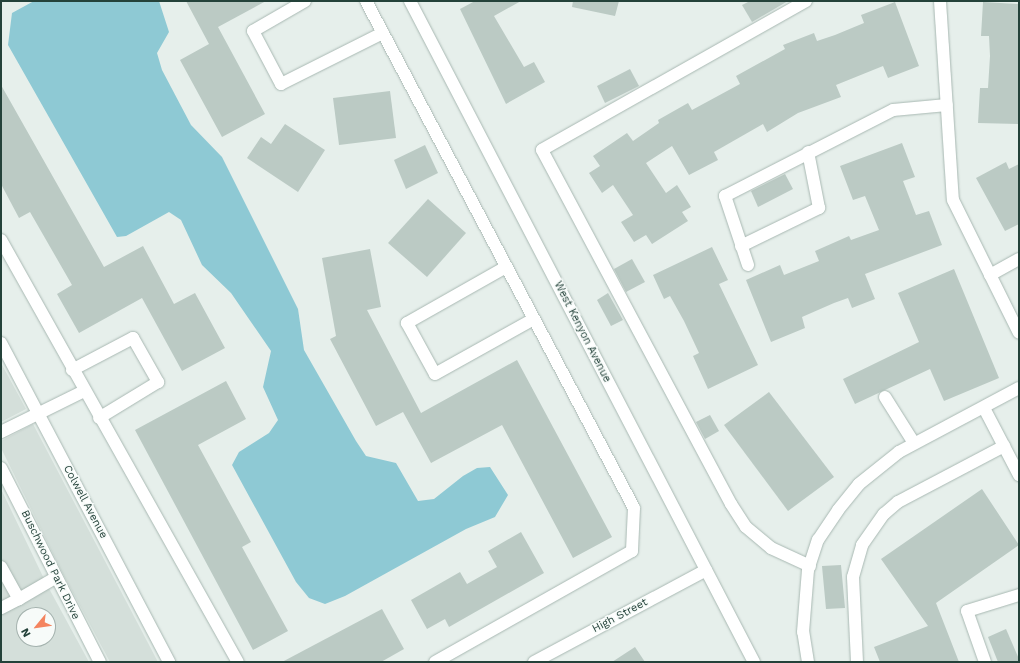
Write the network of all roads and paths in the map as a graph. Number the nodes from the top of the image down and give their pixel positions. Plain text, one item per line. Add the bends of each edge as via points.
1 (306, 1) edge
2 (366, 1) edge
3 (410, 1) edge
4 (806, 1) edge
5 (940, 1) edge
6 (382, 33) junction
7 (947, 105) junction
8 (808, 152) junction
9 (1, 240) edge
10 (741, 246) junction
11 (1019, 259) edge
12 (748, 265) dead end
13 (506, 267) junction
14 (990, 275) junction
15 (534, 319) junction
16 (1019, 333) edge
17 (1, 343) edge
18 (72, 370) junction
19 (1019, 388) edge
20 (84, 391) junction
21 (885, 397) dead end
22 (984, 408) junction
23 (38, 412) junction
24 (99, 418) junction
25 (1, 432) edge
26 (914, 443) junction
27 (1004, 446) junction
28 (1, 468) edge
29 (1019, 475) edge
30 (1, 566) edge
31 (810, 566) junction
32 (706, 570) junction
33 (55, 578) junction
34 (1019, 595) edge
35 (19, 599) junction
36 (1, 608) edge
37 (100, 662) edge
38 (169, 662) edge
39 (238, 662) edge
40 (435, 662) edge
41 (534, 662) edge
42 (754, 662) edge
43 (808, 662) edge
44 (857, 662) edge
45 (985, 662) edge

1 - 6 street via 253,31 281,84
2 - 6 street
3 - 32 street, West Kenyon Avenue
4 - 31 street via 542,150 731,504 746,527 771,548
5 - 7 street
6 - 13 street
7 - 8 street via 893,110
7 - 14 street via 953,200
8 - 10 street via 819,208
8 - 10 street via 725,196
9 - 18 street
10 - 12 street
11 - 14 street
13 - 15 street
13 - 15 street via 407,323 435,374
14 - 16 street
15 - 40 street via 634,508 632,551
17 - 23 street, Colwell Avenue
18 - 20 street
18 - 24 street via 133,338 158,382
19 - 22 street
20 - 23 street
20 - 24 street
21 - 26 street
22 - 26 street
22 - 27 street
23 - 25 street
23 - 38 street, Colwell Avenue
24 - 39 street
26 - 31 street via 859,484 818,540
27 - 29 street
27 - 44 street via 898,502 884,514 862,544 853,577
28 - 33 street, Buschwood Park Drive
30 - 35 street
31 - 43 street via 803,599 802,632
32 - 41 street, High Street
32 - 42 street, West Kenyon Avenue
33 - 35 street
33 - 37 street, Buschwood Park Drive
34 - 45 street via 967,611
35 - 36 street

